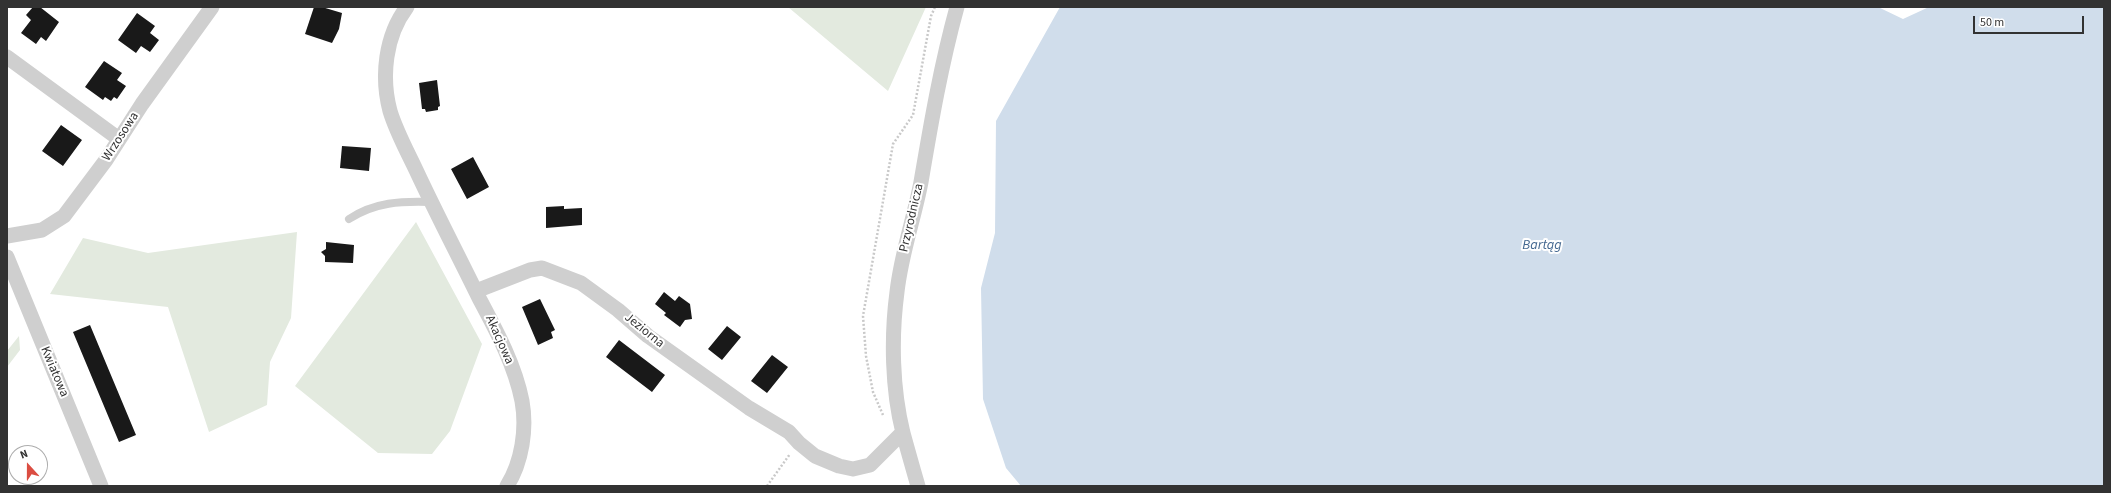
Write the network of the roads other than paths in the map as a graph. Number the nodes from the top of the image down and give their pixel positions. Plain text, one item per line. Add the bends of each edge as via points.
1 (212, 7) edge
2 (407, 7) edge
3 (957, 7) edge
4 (7, 57) edge
5 (119, 139) junction
6 (431, 202) junction
7 (349, 219) dead end
8 (7, 236) edge
9 (7, 257) edge
10 (476, 291) junction
11 (903, 432) junction
12 (101, 486) edge
13 (507, 486) edge
14 (918, 486) edge

1 - 5 street, Wrzosowa
2 - 6 street, Akacjowa via 399,17 388,48 386,76 390,112
3 - 11 street, Przyrodnicza via 946,47 897,292 894,357
4 - 5 street
5 - 8 street, Wrzosowa via 64,216 42,230
6 - 7 lane via 376,205
6 - 10 street, Akacjowa
9 - 12 street, Kwiatowa
10 - 11 street, Jeziorna via 530,270 542,268 581,284 618,310 648,336 750,408 789,432 815,456 853,469 870,465
10 - 13 street, Akacjowa via 508,359 522,401 523,438 515,472
11 - 14 street

